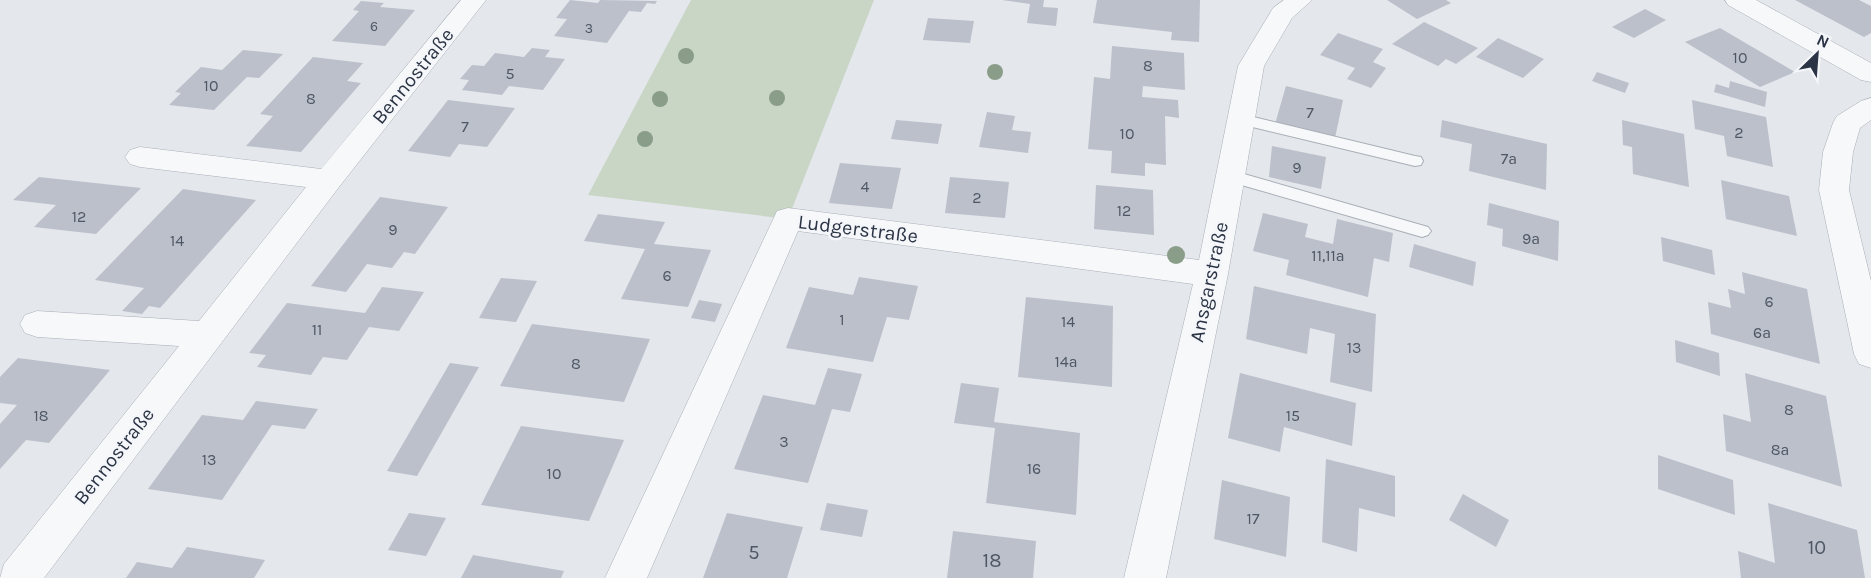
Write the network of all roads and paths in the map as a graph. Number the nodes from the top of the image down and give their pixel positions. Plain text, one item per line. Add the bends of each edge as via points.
1 (474, 0) edge
2 (1300, 0) edge
3 (1737, 0) edge
4 (1871, 74) edge
5 (1871, 107) edge
6 (1241, 119) junction
7 (140, 157) dead end
8 (1415, 161) dead end
9 (1230, 176) junction
10 (328, 180) junction
11 (1422, 231) dead end
12 (1212, 274) junction
13 (37, 324) dead end
14 (209, 335) junction
15 (1871, 354) edge
16 (19, 578) edge
17 (626, 578) edge
18 (1145, 578) edge

1 - 10 street, Bennostraße
2 - 6 street, Ansgarstraße via 1282,13 1251,66
3 - 4 street
5 - 15 street via 1847,123 1838,152 1834,190
6 - 8 lane
6 - 9 street, Ansgarstraße
7 - 10 street
9 - 11 lane
9 - 12 street, Ansgarstraße
10 - 14 street, Bennostraße
12 - 17 street, Ludgerstraße via 788,219
12 - 18 street, Ansgarstraße
13 - 14 street
14 - 16 street, Bennostraße

